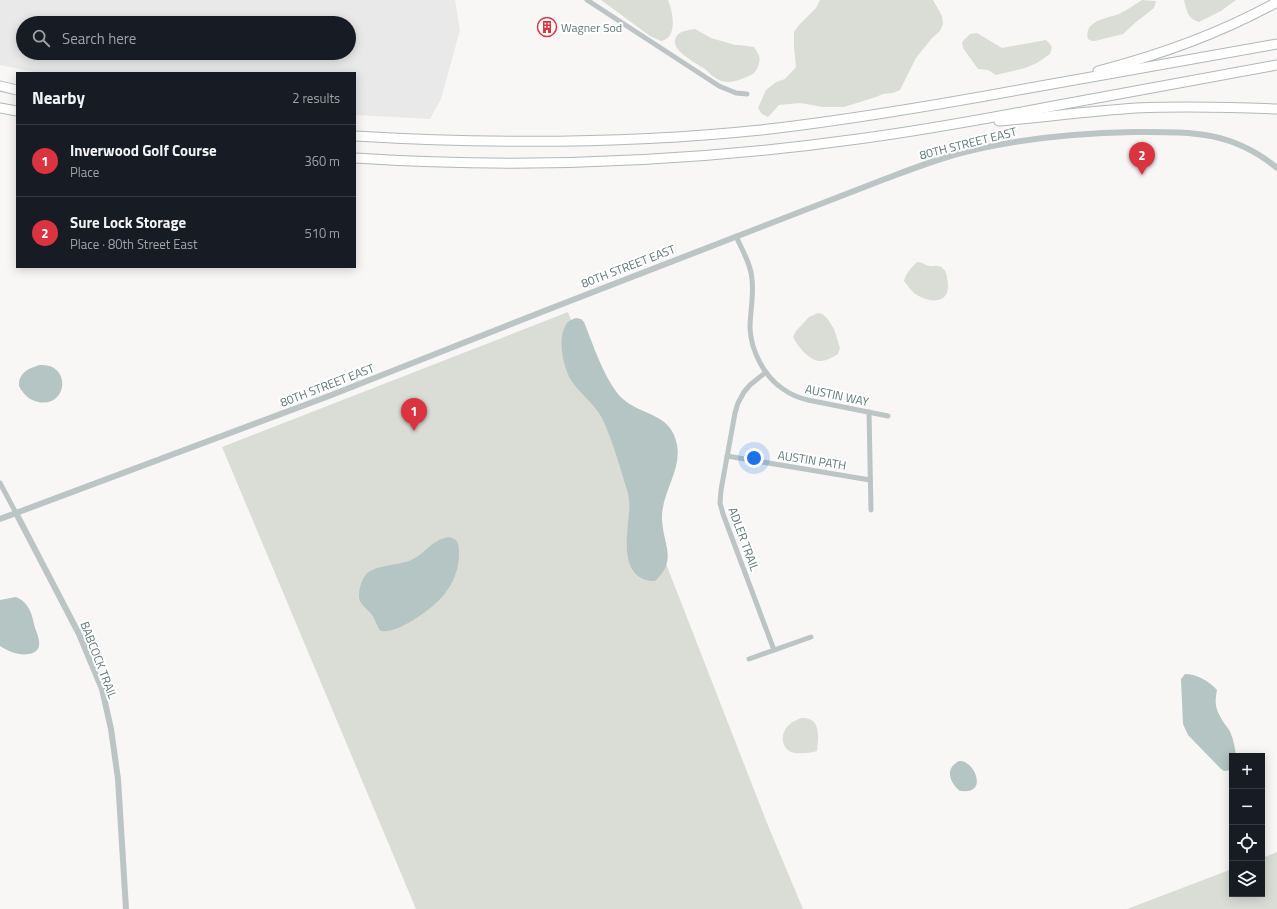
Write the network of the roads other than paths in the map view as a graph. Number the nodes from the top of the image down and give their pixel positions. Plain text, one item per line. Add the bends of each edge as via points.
1 (587, 0) edge
2 (1277, 2) edge
3 (1277, 44) edge
4 (1277, 66) edge
5 (0, 86) edge
6 (16, 90) edge
7 (747, 94) dead end
8 (928, 107) junction
9 (0, 108) edge
10 (1277, 110) edge
11 (16, 111) edge
12 (926, 129) junction
13 (356, 136) edge
14 (356, 158) edge
15 (1277, 168) edge
16 (736, 236) junction
17 (766, 372) junction
18 (869, 412) junction
19 (888, 416) dead end
20 (727, 456) junction
21 (870, 480) junction
22 (0, 483) edge
23 (871, 510) dead end
24 (16, 512) junction
25 (0, 518) edge
26 (811, 637) dead end
27 (774, 650) junction
28 (749, 659) dead end
29 (126, 909) edge

1 - 7 street via 719,86 736,93
2 - 8 highway via 1218,30 1147,57 1077,76
3 - 8 highway
4 - 12 highway
5 - 6 highway
8 - 13 highway via 804,125 673,137 546,142
9 - 11 highway
10 - 12 highway via 1209,107 1135,108
12 - 14 highway via 730,154 620,161 502,163
15 - 16 street, 80TH STREET EAST via 1234,142 1198,133 1115,132 1043,138 1000,144 936,161
16 - 17 street, AUSTIN WAY via 751,274 752,341
16 - 24 street, 80TH STREET EAST via 333,395
17 - 18 street, AUSTIN WAY via 783,389 799,398
17 - 20 street, ADLER TRAIL via 750,385 738,403
18 - 19 street, AUSTIN WAY
18 - 21 street
20 - 21 street, AUSTIN PATH
20 - 27 street, ADLER TRAIL via 720,498 722,508
21 - 23 street
22 - 24 street, BABCOCK TRAIL
24 - 25 street, 80TH STREET EAST
24 - 29 street, BABCOCK TRAIL via 79,634 102,689 118,779
26 - 27 street
27 - 28 street

